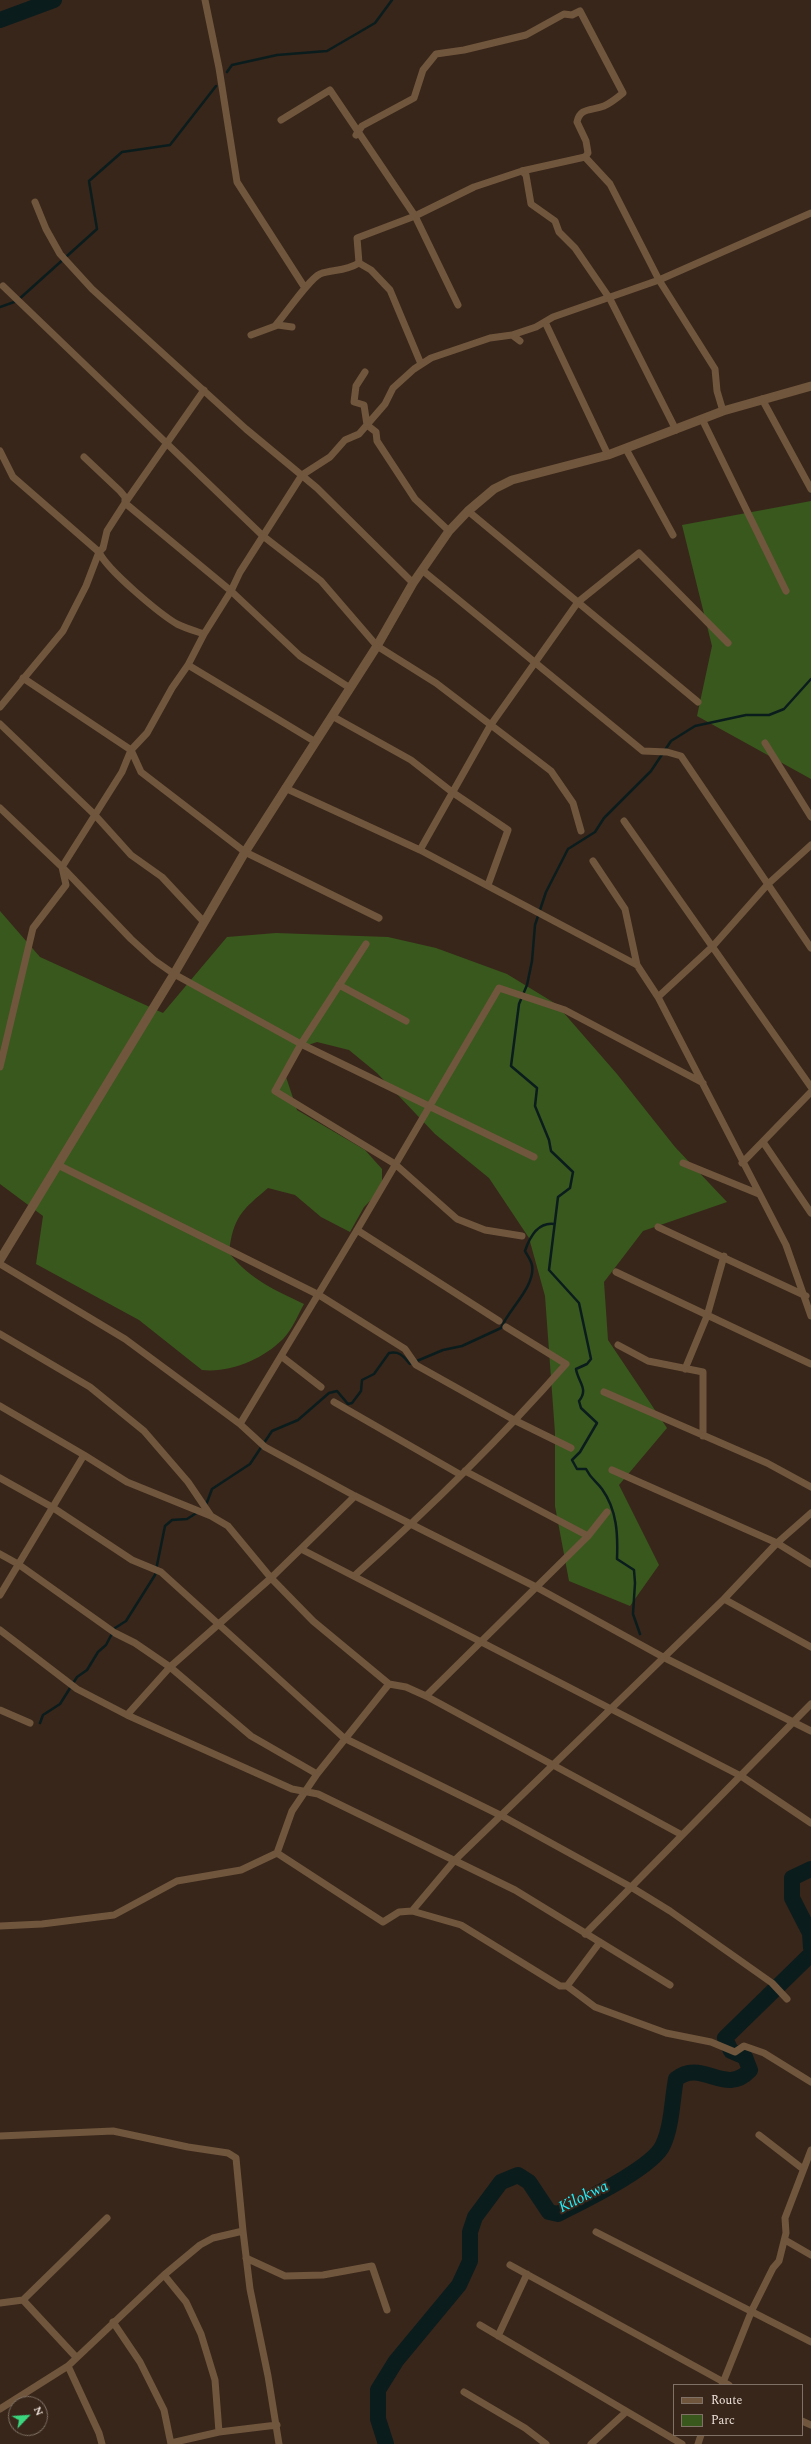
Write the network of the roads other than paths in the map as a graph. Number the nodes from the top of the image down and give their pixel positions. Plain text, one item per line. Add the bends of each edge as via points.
1 (205, 0) edge
2 (281, 120) dead end
3 (358, 133) junction
4 (585, 157) junction
5 (522, 171) junction
6 (35, 202) dead end
7 (811, 213) edge
8 (415, 216) junction
9 (359, 263) junction
10 (659, 280) junction
11 (3, 286) dead end
12 (305, 288) junction
13 (610, 299) junction
14 (458, 305) dead end
15 (545, 322) junction
16 (275, 326) junction
17 (292, 327) dead end
18 (512, 335) junction
19 (251, 336) dead end
20 (520, 340) dead end
21 (421, 364) junction
22 (365, 372) dead end
23 (811, 386) edge
24 (204, 390) junction
25 (762, 399) junction
26 (723, 411) junction
27 (702, 419) junction
28 (367, 425) junction
29 (676, 430) junction
30 (166, 444) junction
31 (626, 449) junction
32 (0, 451) edge
33 (608, 455) junction
34 (84, 457) dead end
35 (302, 475) junction
36 (811, 489) edge
37 (125, 503) junction
38 (468, 511) junction
39 (449, 531) junction
40 (673, 534) dead end
41 (263, 536) junction
42 (99, 552) junction
43 (422, 570) junction
44 (413, 583) junction
45 (231, 591) junction
46 (786, 591) dead end
47 (578, 602) junction
48 (204, 634) junction
49 (728, 643) dead end
50 (377, 646) junction
51 (535, 663) junction
52 (188, 665) junction
53 (23, 678) junction
54 (350, 688) junction
55 (698, 702) dead end
56 (0, 707) edge
57 (332, 716) junction
58 (0, 724) edge
59 (490, 726) junction
60 (314, 741) junction
61 (765, 743) dead end
62 (131, 750) junction
63 (285, 788) junction
64 (452, 792) junction
65 (0, 808) edge
66 (95, 815) junction
67 (811, 817) edge
68 (624, 821) dead end
69 (581, 831) dead end
70 (811, 845) edge
71 (420, 850) junction
72 (245, 852) junction
73 (593, 861) dead end
74 (62, 867) junction
75 (768, 884) junction
76 (488, 885) junction
77 (379, 918) dead end
78 (203, 921) junction
79 (366, 944) dead end
80 (713, 946) junction
81 (811, 948) edge
82 (637, 965) junction
83 (174, 974) junction
84 (339, 986) junction
85 (658, 998) junction
86 (406, 1021) dead end
87 (301, 1044) junction
88 (0, 1067) edge
89 (703, 1083) junction
90 (811, 1087) edge
91 (811, 1092) edge
92 (429, 1107) junction
93 (762, 1142) junction
94 (534, 1157) dead end
95 (683, 1162) dead end
96 (742, 1163) junction
97 (395, 1164) junction
98 (58, 1165) junction
99 (759, 1194) junction
100 (811, 1214) edge
101 (658, 1227) dead end
102 (357, 1230) junction
103 (522, 1236) dead end
104 (724, 1256) junction
105 (0, 1260) edge
106 (0, 1264) edge
107 (616, 1272) dead end
108 (319, 1295) junction
109 (806, 1296) junction
110 (707, 1316) junction
111 (811, 1316) edge
112 (499, 1321) dead end
113 (506, 1327) dead end
114 (0, 1334) edge
115 (618, 1345) dead end
116 (281, 1356) junction
117 (811, 1364) edge
118 (685, 1369) junction
119 (321, 1387) dead end
120 (604, 1392) dead end
121 (334, 1402) dead end
122 (0, 1406) edge
123 (516, 1421) junction
124 (240, 1424) junction
125 (703, 1436) junction
126 (571, 1448) dead end
127 (84, 1455) junction
128 (612, 1470) dead end
129 (463, 1473) junction
130 (0, 1478) edge
131 (811, 1487) edge
132 (355, 1496) junction
133 (52, 1506) junction
134 (607, 1512) dead end
135 (811, 1513) edge
136 (211, 1516) junction
137 (412, 1525) junction
138 (588, 1536) junction
139 (777, 1543) junction
140 (301, 1549) junction
141 (0, 1554) edge
142 (18, 1564) junction
143 (811, 1564) edge
144 (354, 1576) junction
145 (271, 1578) junction
146 (536, 1587) junction
147 (0, 1595) edge
148 (724, 1599) junction
149 (219, 1623) junction
150 (0, 1630) edge
151 (480, 1642) junction
152 (811, 1648) edge
153 (663, 1657) junction
154 (170, 1668) junction
155 (389, 1684) junction
156 (426, 1696) junction
157 (811, 1704) edge
158 (610, 1709) junction
159 (0, 1710) edge
160 (127, 1715) junction
161 (795, 1721) junction
162 (30, 1723) dead end
163 (811, 1731) edge
164 (344, 1738) junction
165 (553, 1763) junction
166 (317, 1774) junction
167 (741, 1776) junction
168 (305, 1792) junction
169 (502, 1816) junction
170 (811, 1823) edge
171 (682, 1836) junction
172 (277, 1853) junction
173 (454, 1861) junction
174 (631, 1888) junction
175 (412, 1911) junction
176 (0, 1926) edge
177 (585, 1934) junction
178 (600, 1942) junction
179 (670, 1985) dead end
180 (567, 1986) junction
181 (785, 1996) dead end
182 (811, 2082) edge
183 (759, 2135) dead end
184 (0, 2136) edge
185 (811, 2150) edge
186 (809, 2160) edge
187 (803, 2169) junction
188 (107, 2218) dead end
189 (243, 2231) junction
190 (596, 2232) dead end
191 (785, 2240) junction
192 (811, 2255) edge
193 (246, 2258) junction
194 (510, 2265) dead end
195 (527, 2274) junction
196 (164, 2275) junction
197 (23, 2300) junction
198 (0, 2303) edge
199 (387, 2310) dead end
200 (752, 2310) junction
201 (113, 2322) junction
202 (480, 2325) dead end
203 (498, 2336) junction
204 (811, 2342) edge
205 (75, 2356) junction
206 (68, 2366) junction
207 (725, 2384) edge
208 (464, 2392) dead end
209 (0, 2408) edge
210 (626, 2412) junction
211 (277, 2425) junction
212 (220, 2432) junction
213 (171, 2443) edge
214 (102, 2444) edge
215 (279, 2444) edge
216 (546, 2444) edge
217 (591, 2444) edge
218 (682, 2444) edge

1 - 12 street via 219,68 237,182
2 - 3 street via 330,90
3 - 4 street via 362,126 414,98 423,70 436,54 526,35 564,14 572,15 580,11 623,93 605,105 583,110 578,116 577,122 586,141 588,153
3 - 8 street
4 - 5 street
4 - 10 street via 610,184
5 - 8 street via 474,187
5 - 13 street via 526,175 531,204 555,221 559,232 575,248
6 - 24 street via 60,254 92,289
7 - 10 street
8 - 9 street via 357,238
8 - 14 street
9 - 12 street via 337,272 319,274
9 - 21 street via 371,270 390,290
10 - 13 street
10 - 26 street via 715,369 717,391
11 - 30 street
12 - 16 street
13 - 15 street via 553,317
13 - 29 street
15 - 18 street
15 - 33 street
16 - 17 street
16 - 19 street
18 - 20 street
18 - 21 street via 490,338 431,358
21 - 28 street via 393,388 385,404
22 - 28 street via 356,386 354,402 364,405
23 - 25 street
24 - 30 street
24 - 35 street
25 - 26 street
25 - 36 street
26 - 27 street
27 - 29 street
27 - 46 street
28 - 35 street via 359,434 345,440 330,457
28 - 39 street via 376,432 377,441 415,499
29 - 31 street
30 - 37 street
30 - 41 street
31 - 33 street
31 - 40 street
32 - 42 street via 13,477
33 - 38 street via 512,480 494,489
34 - 37 street via 120,491 125,497
35 - 41 street
35 - 44 street
37 - 42 street via 107,531 103,548
37 - 45 street
38 - 39 street
38 - 47 street
39 - 43 street
41 - 45 street
41 - 50 street via 321,581
42 - 48 street via 110,567 156,608 177,624
42 - 53 street via 86,586 63,631
43 - 44 street
43 - 51 street
44 - 50 street
45 - 48 street
45 - 54 street via 300,656
47 - 49 street via 639,553
47 - 51 street
47 - 55 street
48 - 52 street
50 - 54 street
50 - 59 street via 436,683
51 - 59 street
51 - 75 street via 643,751 667,752 681,756
52 - 60 street
52 - 62 street via 147,733
53 - 56 street
53 - 62 street
54 - 57 street
57 - 60 street
57 - 64 street via 411,760
58 - 66 street
59 - 64 street
59 - 69 street via 551,772 574,803
60 - 63 street
61 - 67 street
62 - 66 street via 122,772
62 - 72 street via 141,772
63 - 71 street
63 - 72 street
64 - 71 street
64 - 76 street via 508,830
65 - 74 street
66 - 74 street
66 - 78 street via 131,855 162,877
68 - 80 street
70 - 75 street
71 - 76 street
72 - 77 street
72 - 78 street
73 - 82 street via 625,909
74 - 83 street via 131,939
74 - 88 street via 66,885 33,928
75 - 80 street
75 - 81 street
76 - 82 street
78 - 83 street
79 - 84 street
80 - 85 street
80 - 90 street
82 - 85 street
83 - 87 street
83 - 98 street
84 - 86 street
84 - 87 street
85 - 89 street
87 - 92 street
87 - 97 street via 275,1091
89 - 92 street via 565,1010 499,988
89 - 96 street
91 - 93 street
92 - 94 street
92 - 97 street
93 - 96 street
93 - 100 street
95 - 99 street
96 - 99 street
97 - 102 street
97 - 103 street via 457,1219 485,1230
98 - 105 street
98 - 108 street
99 - 109 street via 786,1245
101 - 104 street
102 - 108 street
102 - 112 street
104 - 109 street
104 - 110 street
106 - 124 street via 125,1339
107 - 110 street
108 - 116 street
108 - 123 street via 405,1349 414,1362
109 - 111 street
110 - 117 street
110 - 118 street
113 - 123 street via 566,1364
114 - 136 street via 90,1387 144,1431 188,1482
115 - 118 street via 648,1361
116 - 119 street
116 - 124 street
118 - 125 street via 703,1372
120 - 125 street
121 - 129 street
122 - 127 street
123 - 126 street
123 - 129 street
124 - 132 street via 262,1445
125 - 131 street via 767,1463
127 - 133 street
127 - 136 street via 127,1482
128 - 139 street
129 - 137 street
129 - 138 street
130 - 133 street
132 - 137 street
132 - 140 street
133 - 142 street
133 - 149 street via 132,1560 161,1572
134 - 138 street
135 - 139 street
136 - 145 street via 228,1526
137 - 144 street
137 - 146 street
138 - 146 street
139 - 143 street
139 - 148 street
140 - 144 street
140 - 145 street
141 - 142 street
142 - 147 street
142 - 154 street
144 - 151 street
145 - 149 street
145 - 155 street via 313,1622
146 - 151 street
146 - 153 street
148 - 152 street
148 - 153 street
149 - 154 street
149 - 164 street
150 - 160 street via 74,1687
151 - 156 street
151 - 158 street
153 - 158 street
153 - 161 street
154 - 160 street
154 - 166 street via 251,1736
155 - 156 street via 406,1687
155 - 164 street
156 - 165 street
157 - 161 street
158 - 165 street
158 - 167 street
159 - 162 street
160 - 168 street via 292,1789
161 - 163 street
161 - 167 street
164 - 166 street
164 - 169 street
165 - 169 street
165 - 171 street
166 - 168 street
167 - 170 street
167 - 171 street
168 - 172 street via 292,1811
168 - 173 street via 318,1794
169 - 173 street
169 - 174 street
171 - 174 street
172 - 175 street via 383,1922 399,1912
172 - 176 street via 240,1870 177,1881 114,1915 42,1924
173 - 175 street
173 - 177 street via 515,1890
174 - 177 street
174 - 181 street via 670,1911
175 - 180 street via 461,1925 560,1986
177 - 178 street
178 - 179 street
178 - 180 street
180 - 182 street via 595,2007 666,2033 722,2045 736,2052 744,2046 764,2053
183 - 187 street
184 - 189 street via 113,2131 188,2147 228,2152 236,2158
185 - 186 street
186 - 187 street
187 - 191 street via 785,2218
188 - 197 street
189 - 193 street
189 - 196 street via 213,2238 200,2245
190 - 200 street
191 - 192 street
191 - 200 street via 780,2261 773,2268
193 - 199 street via 285,2276 323,2275 372,2266
193 - 211 street
194 - 195 street
195 - 203 street
195 - 207 street
196 - 201 street
196 - 212 street via 186,2302 201,2334 214,2380
197 - 198 street
197 - 205 street
200 - 204 street
200 - 207 street
201 - 205 street
201 - 213 street via 140,2362 164,2410
202 - 203 street
203 - 210 street
205 - 206 street
206 - 209 street
206 - 214 street
208 - 216 street via 525,2428
210 - 217 street
210 - 218 street
211 - 212 street
211 - 215 street
212 - 213 street

